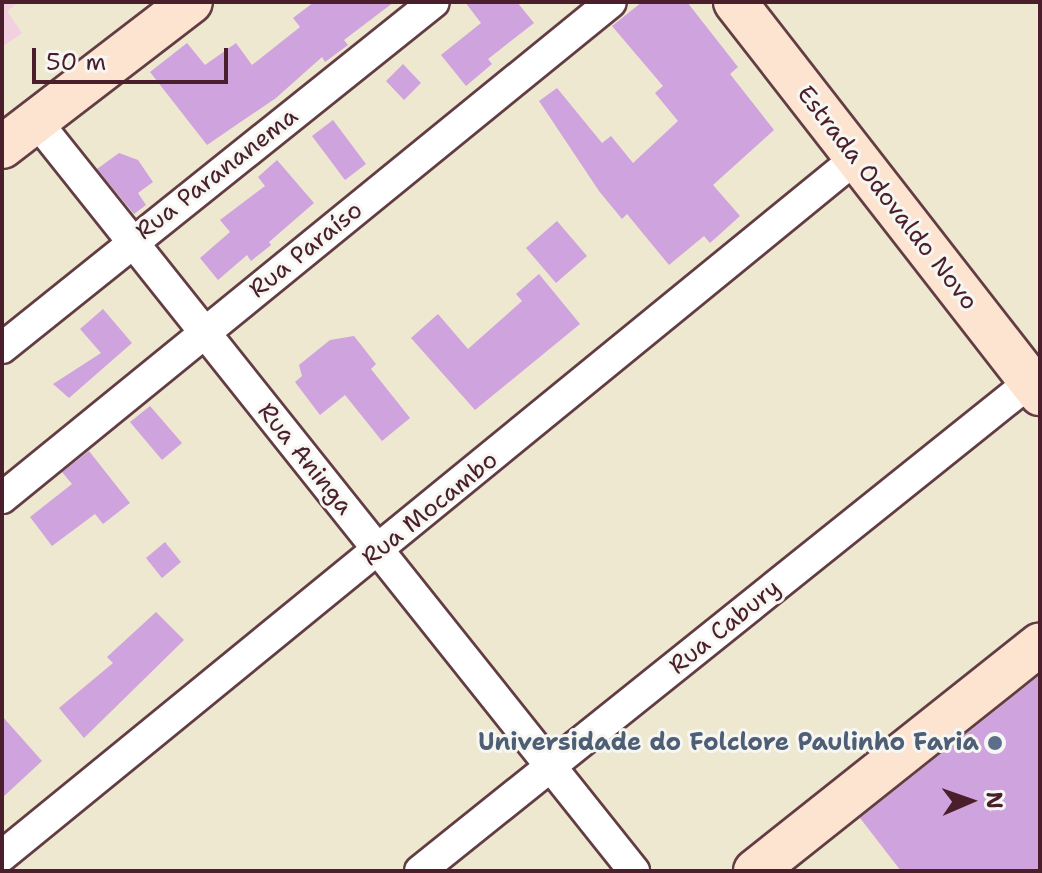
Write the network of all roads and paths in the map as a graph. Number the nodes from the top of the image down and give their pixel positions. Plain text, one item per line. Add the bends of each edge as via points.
1 (191, 2) edge
2 (434, 2) edge
3 (611, 2) edge
4 (735, 2) edge
5 (37, 122) junction
6 (2, 147) edge
7 (855, 159) junction
8 (130, 244) junction
9 (202, 334) junction
10 (2, 348) edge
11 (1035, 388) edge
12 (2, 498) edge
13 (379, 551) junction
14 (1040, 644) edge
15 (549, 768) junction
16 (2, 856) edge
17 (420, 871) edge
18 (634, 871) edge
19 (755, 871) edge

1 - 5 street
2 - 8 street, Rua Parananema
3 - 9 street, Rua Paraíso
4 - 7 street, Estrada Odovaldo Novo
5 - 6 street
5 - 8 street, Rua Aninga
7 - 11 street, Estrada Odovaldo Novo
7 - 13 street, Rua Mocambo
8 - 9 street, Rua Aninga
8 - 10 street, Rua Parananema
9 - 12 street, Rua Paraíso
9 - 13 street, Rua Aninga
11 - 15 street, Rua Cabury
13 - 15 street, Rua Aninga
13 - 16 street, Rua Mocambo
14 - 19 street
15 - 17 street, Rua Cabury
15 - 18 street, Rua Aninga

